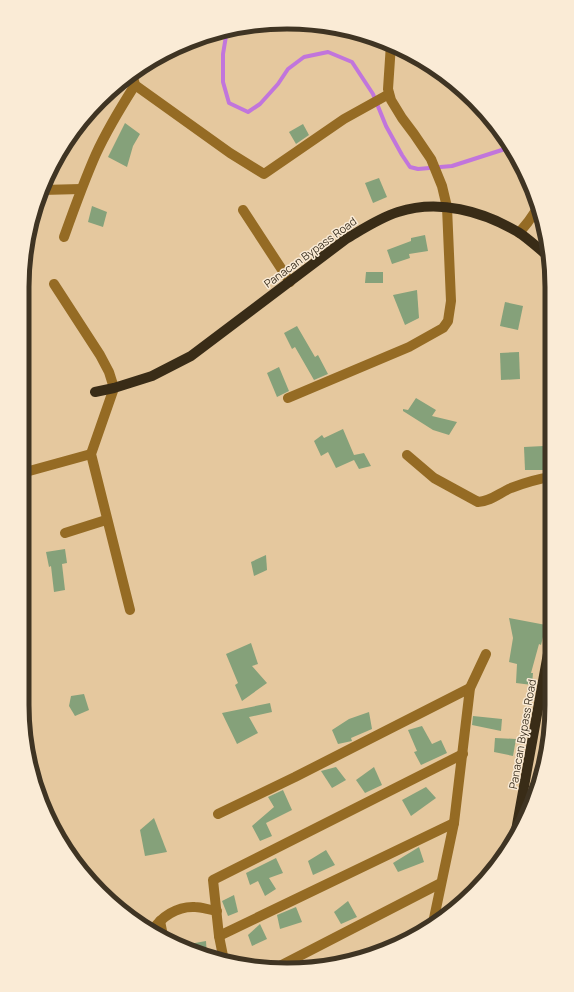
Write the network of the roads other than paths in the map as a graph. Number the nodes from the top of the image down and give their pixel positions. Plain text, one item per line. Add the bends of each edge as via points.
1 (391, 51) edge
2 (134, 79) edge
3 (135, 85) junction
4 (387, 95) junction
5 (81, 189) junction
6 (48, 190) edge
7 (447, 207) junction
8 (243, 210) dead end
9 (534, 213) edge
10 (519, 233) junction
11 (64, 237) dead end
12 (543, 252) edge
13 (290, 282) junction
14 (54, 284) dead end
15 (114, 388) junction
16 (95, 392) dead end
17 (288, 398) dead end
18 (91, 454) junction
19 (407, 455) dead end
20 (29, 470) edge
21 (545, 478) edge
22 (106, 520) junction
23 (65, 533) dead end
24 (130, 610) dead end
25 (486, 654) dead end
26 (470, 688) junction
27 (545, 694) edge
28 (463, 754) junction
29 (521, 813) edge
30 (218, 814) dead end
31 (454, 823) junction
32 (441, 882) junction
33 (216, 911) junction
34 (434, 917) edge
35 (160, 921) junction
36 (156, 927) edge
37 (162, 930) edge
38 (219, 936) junction
39 (223, 955) edge
40 (286, 963) edge

1 - 4 street
2 - 3 street
3 - 4 street via 230,153 264,174 344,119
3 - 5 street via 114,119
4 - 7 street via 430,159 438,174
5 - 6 street
5 - 11 street
7 - 10 main road, Panacan Bypass Road via 470,211
7 - 13 main road, Panacan Bypass Road via 414,208 382,219 346,239
7 - 17 street via 451,301 448,321 443,328 409,347
8 - 13 street
9 - 10 street
10 - 12 main road, Panacan Bypass Road
13 - 15 main road, Panacan Bypass Road via 191,356 152,376
14 - 15 street via 100,355
15 - 16 main road, Panacan Bypass Road
15 - 18 street
18 - 20 street
18 - 22 street
19 - 21 street via 434,478 478,502 523,484
22 - 23 street
22 - 24 street
25 - 26 street
26 - 28 street
26 - 30 street
27 - 29 main road, Panacan Bypass Road
28 - 31 street
28 - 33 street via 213,880
31 - 32 street
31 - 38 street
32 - 34 street
32 - 40 street
33 - 35 street via 186,907
33 - 38 street
35 - 36 street
35 - 37 street
38 - 39 street

